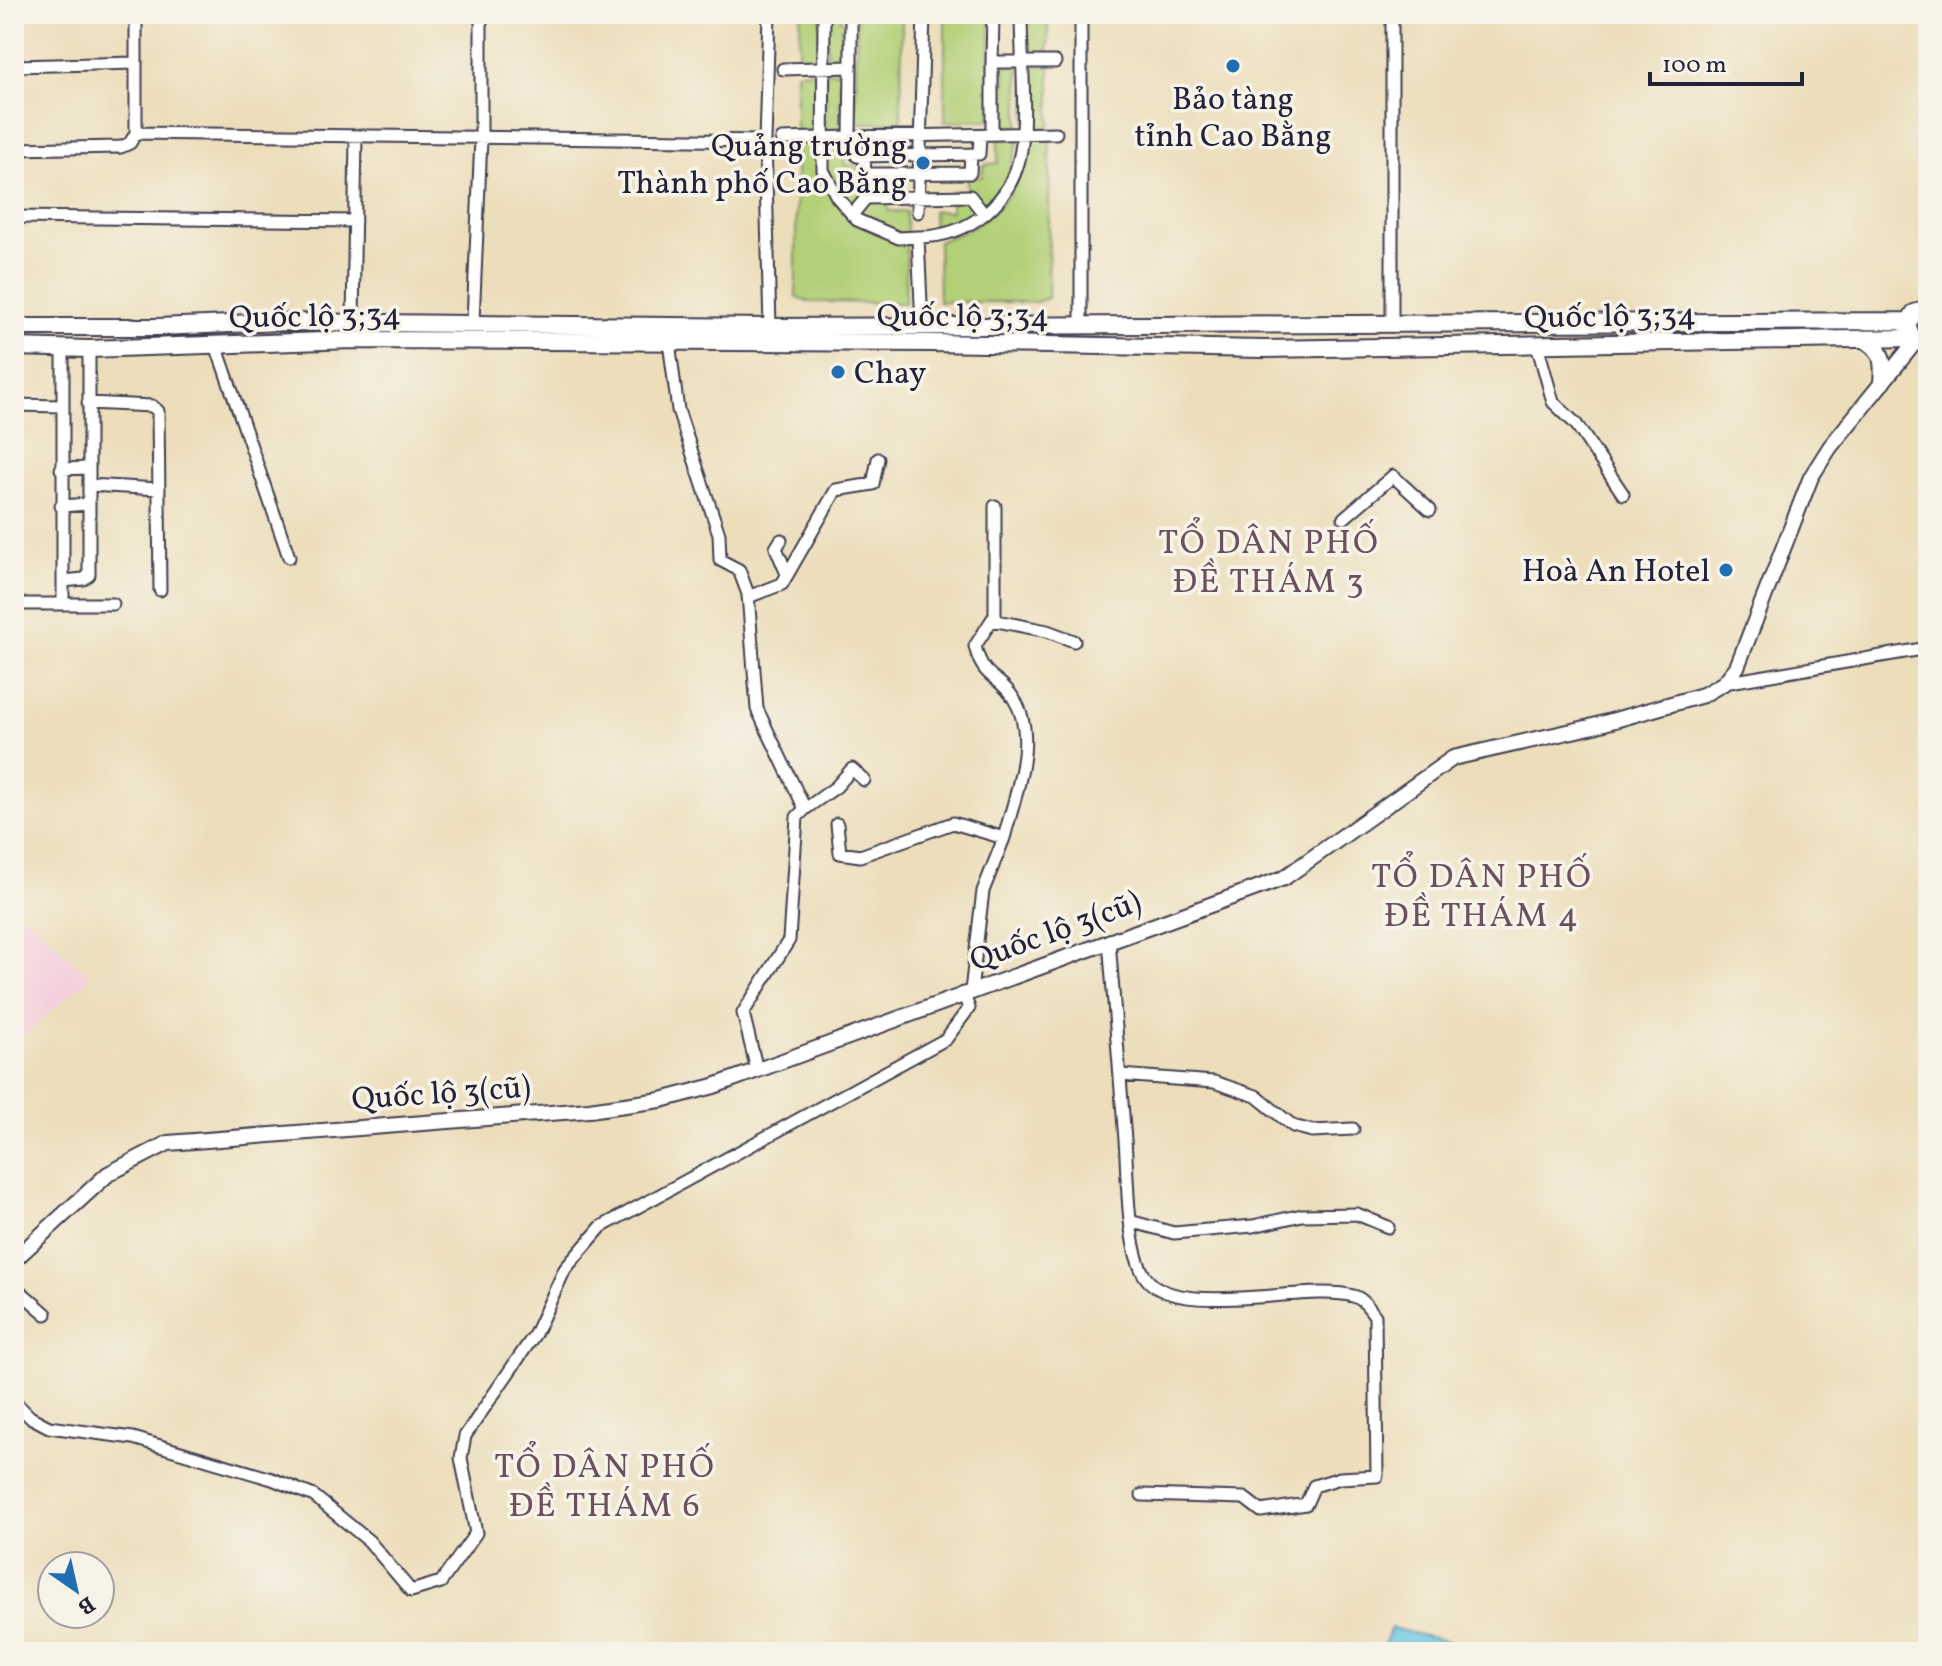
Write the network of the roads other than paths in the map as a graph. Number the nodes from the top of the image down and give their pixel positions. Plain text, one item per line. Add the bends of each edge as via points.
1 (136, 14) edge
2 (481, 14) edge
3 (769, 14) edge
4 (824, 14) edge
5 (851, 14) edge
6 (924, 14) edge
7 (993, 14) edge
8 (1021, 14) edge
9 (1081, 14) edge
10 (1392, 14) edge
11 (992, 62) junction
12 (1021, 62) junction
13 (1055, 62) dead end
14 (136, 63) junction
15 (14, 66) edge
16 (824, 67) junction
17 (851, 67) junction
18 (783, 69) dead end
19 (136, 133) junction
20 (1021, 133) junction
21 (1056, 133) dead end
22 (986, 135) junction
23 (356, 136) junction
24 (922, 136) junction
25 (823, 137) junction
26 (853, 138) junction
27 (481, 139) junction
28 (782, 139) dead end
29 (765, 141) junction
30 (14, 149) edge
31 (971, 154) junction
32 (923, 155) junction
33 (864, 156) junction
34 (922, 174) junction
35 (920, 196) junction
36 (918, 212) dead end
37 (984, 214) junction
38 (852, 215) junction
39 (14, 217) edge
40 (355, 221) junction
41 (918, 237) junction
42 (1928, 309) edge
43 (473, 321) junction
44 (1908, 321) junction
45 (353, 322) junction
46 (215, 325) junction
47 (922, 326) junction
48 (1268, 326) junction
49 (1392, 326) junction
50 (14, 327) edge
51 (1081, 327) junction
52 (770, 335) junction
53 (1862, 339) junction
54 (1919, 340) edge
55 (453, 342) junction
56 (669, 342) junction
57 (1081, 344) junction
58 (1537, 344) junction
59 (216, 345) junction
60 (14, 347) edge
61 (63, 348) junction
62 (89, 349) junction
63 (1268, 349) junction
64 (1882, 382) junction
65 (88, 403) junction
66 (14, 405) edge
67 (62, 406) junction
68 (878, 459) dead end
69 (89, 468) junction
70 (61, 469) junction
71 (89, 485) junction
72 (159, 489) junction
73 (1623, 494) dead end
74 (89, 504) junction
75 (61, 506) junction
76 (995, 506) dead end
77 (1430, 510) dead end
78 (1344, 518) dead end
79 (781, 540) dead end
80 (289, 557) dead end
81 (787, 574) junction
82 (63, 581) junction
83 (160, 590) dead end
84 (748, 597) junction
85 (14, 604) edge
86 (63, 604) junction
87 (113, 604) dead end
88 (992, 620) junction
89 (1074, 641) dead end
90 (1928, 648) edge
91 (1724, 683) junction
92 (864, 780) dead end
93 (805, 809) junction
94 (837, 824) dead end
95 (1004, 838) junction
96 (1109, 940) junction
97 (967, 992) junction
98 (757, 1070) junction
99 (1120, 1075) junction
100 (1353, 1129) dead end
101 (1133, 1222) junction
102 (1388, 1227) dead end
103 (14, 1260) edge
104 (14, 1286) edge
105 (46, 1314) dead end
106 (14, 1401) edge
107 (1142, 1495) dead end

1 - 14 street
2 - 27 street
3 - 29 street
4 - 16 street
5 - 17 street
6 - 24 street
7 - 11 street
8 - 12 street
9 - 51 street
10 - 49 street
11 - 12 street
11 - 22 street
12 - 13 street
12 - 20 street
14 - 15 street
14 - 19 street
16 - 17 street
16 - 18 street
16 - 25 street
17 - 26 street
19 - 23 street
19 - 30 street via 121,147
20 - 21 street
20 - 22 street
20 - 37 street via 1021,151 1008,184
22 - 24 street
22 - 31 street via 979,154
23 - 27 street
23 - 40 street
24 - 26 street
24 - 32 street
25 - 26 street
25 - 28 street
25 - 38 street via 823,170
26 - 33 street via 857,156
27 - 29 street
27 - 43 street
29 - 52 street
31 - 32 street
31 - 34 street via 970,173
32 - 33 street
32 - 34 street
33 - 34 street via 865,174
34 - 35 street
35 - 36 street
35 - 37 street via 970,196
35 - 38 street via 866,198
37 - 41 street via 945,237
38 - 41 street via 880,232
39 - 40 street
40 - 45 street
41 - 47 street
42 - 44 highway via 1918,310
43 - 45 highway, Quốc lộ 3;34
43 - 52 highway, Quốc lộ 3;34
43 - 55 highway
44 - 49 highway, Quốc lộ 3;34
44 - 54 highway
45 - 46 highway, Quốc lộ 3;34
46 - 50 highway, Quốc lộ 3;34
46 - 59 highway
47 - 51 highway, Quốc lộ 3;34
47 - 52 highway, Quốc lộ 3;34
48 - 49 highway, Quốc lộ 3;34
48 - 51 highway, Quốc lộ 3;34
48 - 63 highway
51 - 57 highway
52 - 56 highway, Quốc lộ 3;34
52 - 57 highway, Quốc lộ 3;34
53 - 54 highway, Quốc lộ 3;34
53 - 58 highway, Quốc lộ 3;34
53 - 64 highway via 1875,344 1881,354
54 - 64 main road
55 - 56 highway, Quốc lộ 3;34
55 - 59 highway, Quốc lộ 3;34
56 - 84 street via 678,410 719,534 720,560 739,570
57 - 63 highway, Quốc lộ 3;34
58 - 63 highway, Quốc lộ 3;34
58 - 73 street via 1553,402 1576,424
59 - 62 highway, Quốc lộ 3;34
59 - 80 street
60 - 61 highway, Quốc lộ 3;34
61 - 62 highway, Quốc lộ 3;34
61 - 67 street
62 - 65 street
64 - 91 main road via 1806,485 1737,667
65 - 69 street
65 - 72 street via 156,409
66 - 67 street
67 - 70 street
68 - 81 street via 873,484 836,490
69 - 70 street
69 - 71 street
70 - 75 street
71 - 72 street
71 - 74 street
72 - 83 street
74 - 75 street
74 - 82 street via 89,575
75 - 82 street
76 - 88 street
77 - 78 street via 1393,476
79 - 81 street via 776,548
81 - 84 street via 782,584
82 - 86 street
84 - 93 street via 757,709
85 - 86 street
86 - 87 street
88 - 89 street
88 - 95 street via 975,646 980,667 1014,699 1024,734 1021,772
90 - 91 street
91 - 96 main road, Quốc lộ 3(cũ) via 1703,695 1590,727 1453,758 1284,878
92 - 93 street via 852,769
93 - 98 street via 797,817 789,940 743,1013
94 - 95 street via 840,853 860,856 953,823
95 - 97 street via 983,891
96 - 97 main road, Quốc lộ 3(cũ)
96 - 99 street
97 - 98 main road, Quốc lộ 3(cũ)
97 - 106 street via 966,1017 946,1039 601,1227 565,1269 535,1334 465,1436 461,1458 476,1533 441,1582 411,1591 369,1541 314,1496 133,1438 49,1427
98 - 103 main road, Quốc lộ 3(cũ) via 687,1094 635,1104 168,1143 108,1174
99 - 100 street via 1214,1082 1256,1096 1293,1126 1312,1131
99 - 101 street
101 - 102 street via 1174,1233 1253,1226 1302,1215 1357,1214
101 - 107 street via 1145,1276 1170,1293 1236,1299 1330,1292 1357,1296 1375,1316 1377,1476 1314,1486 1306,1504 1287,1510 1261,1511 1244,1498
104 - 105 street

